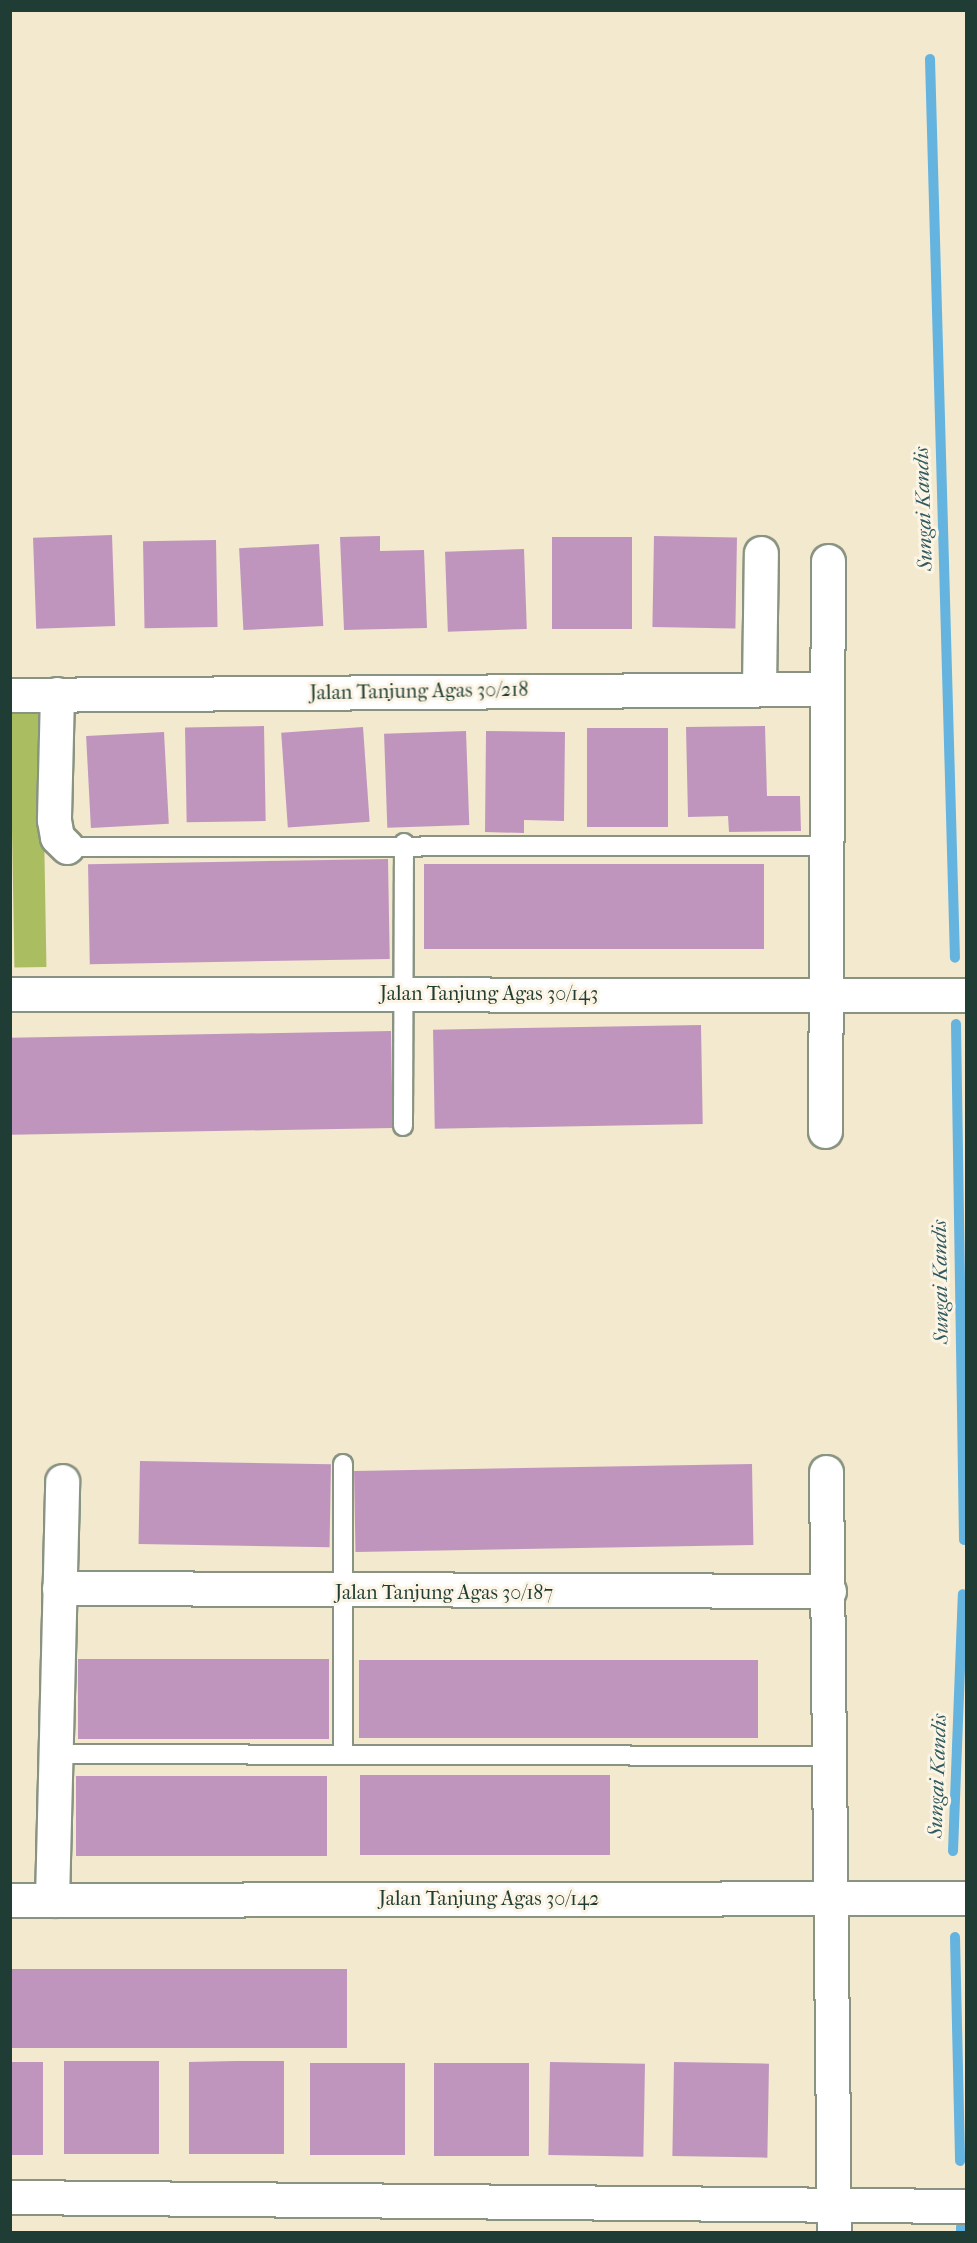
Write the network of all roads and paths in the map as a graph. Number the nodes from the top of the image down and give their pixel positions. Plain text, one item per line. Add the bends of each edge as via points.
1 (761, 553) dead end
2 (828, 561) dead end
3 (759, 688) junction
4 (828, 689) junction
5 (10, 694) edge
6 (57, 694) junction
7 (404, 843) junction
8 (827, 846) junction
9 (67, 847) joint
10 (826, 992) junction
11 (402, 993) junction
12 (10, 994) edge
13 (966, 995) edge
14 (402, 1126) dead end
15 (825, 1131) dead end
16 (343, 1464) dead end
17 (826, 1472) dead end
18 (62, 1481) dead end
19 (59, 1588) junction
20 (829, 1591) junction
21 (344, 1592) junction
22 (343, 1753) junction
23 (55, 1754) junction
24 (833, 1756) junction
25 (833, 1898) junction
26 (966, 1898) edge
27 (10, 1900) edge
28 (52, 1900) junction
29 (10, 2197) edge
30 (966, 2206) edge
31 (834, 2219) edge

1 - 3 street
2 - 4 street
3 - 4 street, Jalan Tanjung Agas 30/218
3 - 6 street, Jalan Tanjung Agas 30/218
4 - 8 street
5 - 6 street, Jalan Tanjung Agas 30/218
6 - 9 street via 54,820 57,837
7 - 8 lane
7 - 9 lane
7 - 11 lane
8 - 10 street
10 - 11 street, Jalan Tanjung Agas 30/143
10 - 13 street, Jalan Tanjung Agas 30/143
10 - 15 street
11 - 12 street, Jalan Tanjung Agas 30/143
11 - 14 lane
16 - 21 lane
17 - 20 street
18 - 19 street
19 - 21 street, Jalan Tanjung Agas 30/187
19 - 23 street
20 - 21 street, Jalan Tanjung Agas 30/187
20 - 24 street
21 - 22 lane
22 - 23 lane
22 - 24 lane
23 - 28 street
24 - 25 street
25 - 26 street, Jalan Tanjung Agas 30/142
25 - 28 street, Jalan Tanjung Agas 30/142
25 - 31 street
27 - 28 street, Jalan Tanjung Agas 30/142
29 - 31 street
30 - 31 street

